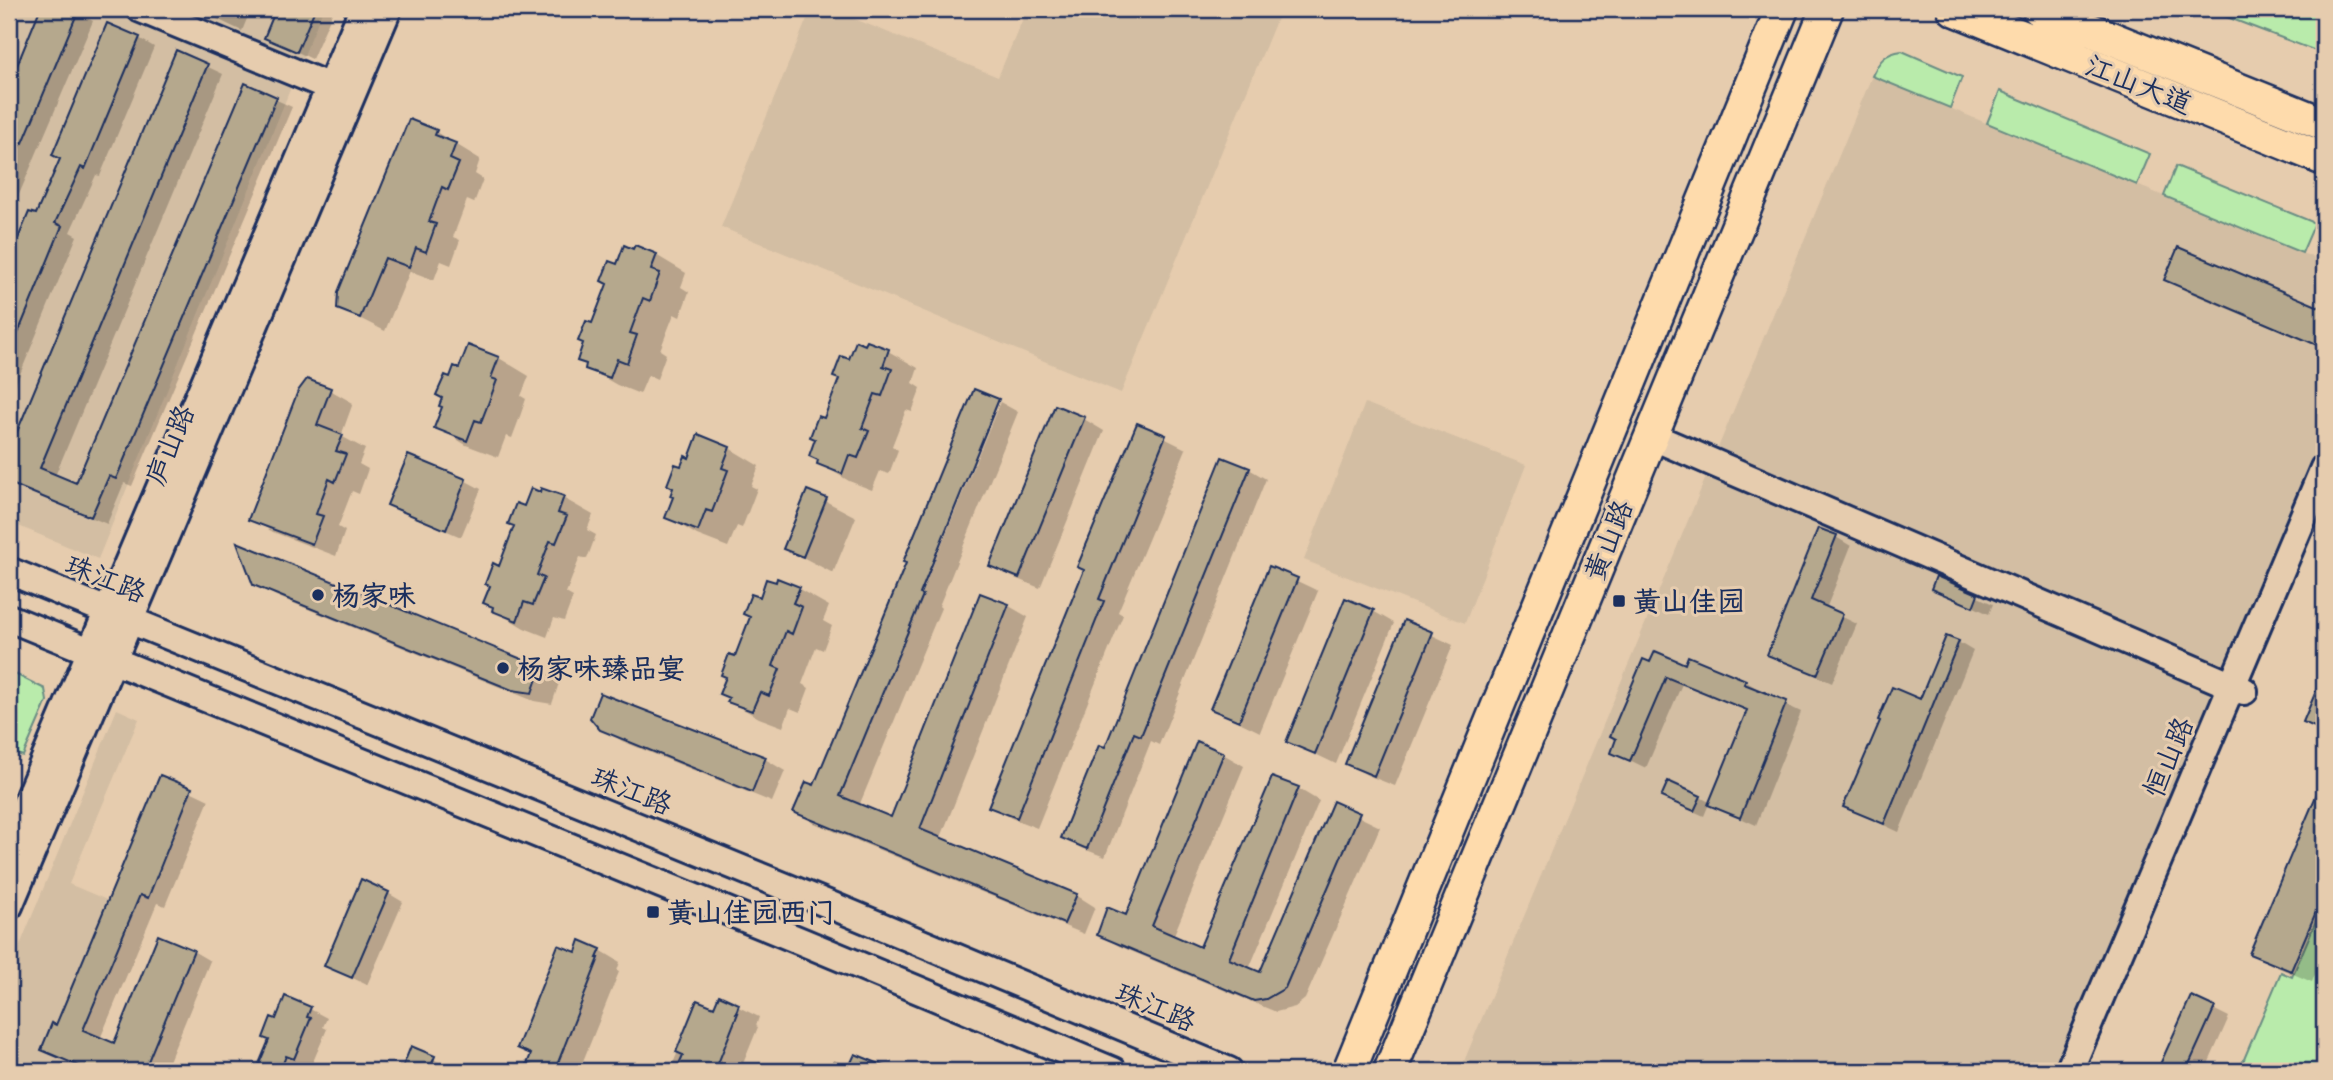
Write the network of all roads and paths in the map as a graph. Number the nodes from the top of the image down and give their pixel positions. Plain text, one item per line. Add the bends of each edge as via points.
1 (141, 9) edge
2 (363, 9) edge
3 (388, 9) edge
4 (1782, 9) edge
5 (1827, 9) edge
6 (1954, 9) edge
7 (2039, 9) edge
8 (330, 88) junction
9 (2324, 124) edge
10 (2324, 159) edge
11 (1651, 436) junction
12 (2324, 468) edge
13 (2324, 500) edge
14 (9, 571) edge
15 (118, 617) junction
16 (9, 618) edge
17 (102, 657) junction
18 (2238, 688) junction
19 (302, 691) junction
20 (286, 732) junction
21 (9, 844) edge
22 (758, 875) junction
23 (9, 906) edge
24 (740, 916) junction
25 (964, 960) junction
26 (947, 1002) junction
27 (1113, 1071) edge
28 (1229, 1071) edge
29 (1349, 1071) edge
30 (1390, 1071) edge
31 (2069, 1071) edge
32 (2082, 1071) edge

1 - 8 street
2 - 8 street, 庐山路
3 - 15 street, 庐山路
4 - 29 main road, 黄山路
5 - 11 main road, 黄山路
6 - 10 main road, 江山大道
7 - 9 main road, 江山大道
8 - 15 street, 庐山路
11 - 18 street
11 - 30 main road, 黄山路
12 - 18 street, 恒山路
13 - 18 street, 恒山路
14 - 15 street, 珠江路
15 - 17 street, 庐山路
15 - 19 street, 珠江路
16 - 17 street
17 - 20 street
17 - 21 street, 庐山路
17 - 23 street, 庐山路
18 - 31 street, 恒山路
18 - 32 street, 恒山路
19 - 20 street
19 - 22 street, 珠江路
20 - 24 street
22 - 24 street
22 - 25 street, 珠江路
24 - 26 street
25 - 26 street
25 - 28 street, 珠江路
26 - 27 street

